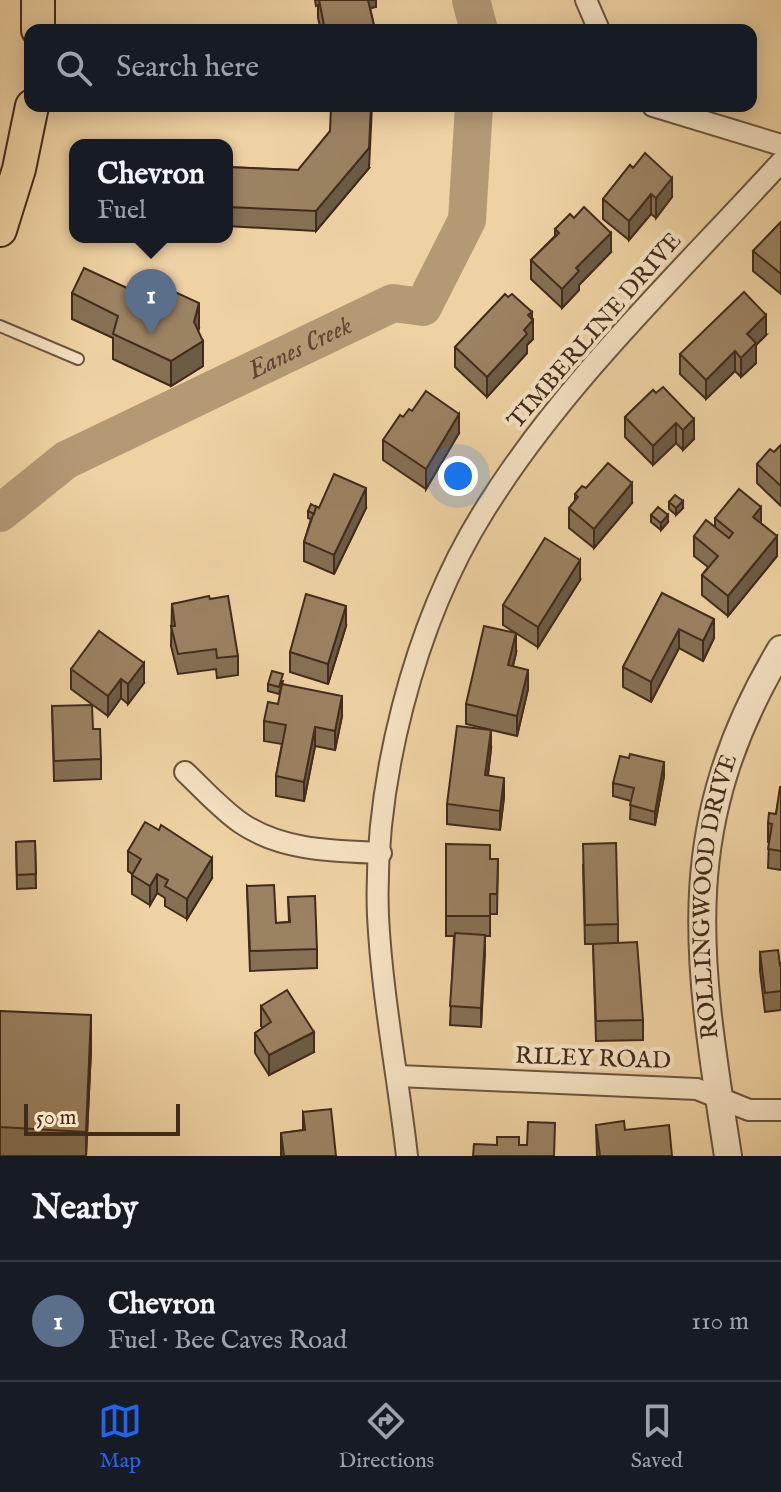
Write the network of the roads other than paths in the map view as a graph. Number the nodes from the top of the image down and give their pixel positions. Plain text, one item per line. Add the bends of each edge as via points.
1 (38, 0) edge
2 (586, 0) edge
3 (38, 24) edge
4 (596, 24) edge
5 (31, 112) edge
6 (673, 112) edge
7 (781, 145) edge
8 (781, 162) edge
9 (0, 230) edge
10 (0, 326) edge
11 (78, 359) dead end
12 (781, 649) edge
13 (185, 772) dead end
14 (381, 853) junction
15 (398, 1076) junction
16 (720, 1098) junction
17 (781, 1110) edge
18 (407, 1156) edge
19 (728, 1156) edge

1 - 3 main road
2 - 4 street
5 - 9 main road
6 - 7 street
8 - 14 street, TIMBERLINE DRIVE via 571,393 483,512 447,579 403,708
10 - 11 lane
12 - 16 street, ROLLINGWOOD DRIVE via 737,736 705,849 702,976
13 - 14 street via 241,823 273,839 321,851
14 - 15 street, TIMBERLINE DRIVE via 381,959
15 - 16 street, RILEY ROAD via 697,1089
15 - 18 street, TIMBERLINE DRIVE
16 - 17 street, RILEY ROAD via 749,1110
16 - 19 street, ROLLINGWOOD DRIVE

